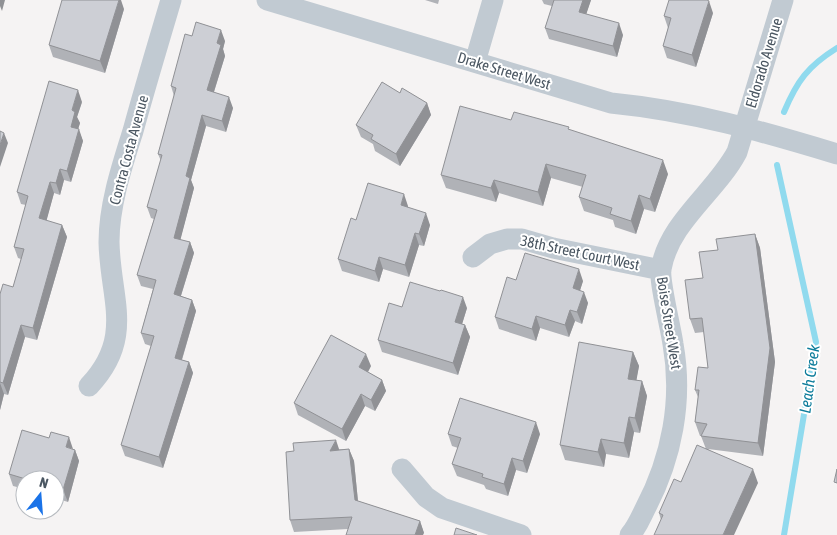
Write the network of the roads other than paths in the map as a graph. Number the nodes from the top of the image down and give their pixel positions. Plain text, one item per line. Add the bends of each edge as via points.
1 (171, 0) edge
2 (268, 0) edge
3 (493, 0) edge
4 (783, 0) edge
5 (475, 62) junction
6 (745, 126) junction
7 (837, 154) edge
8 (473, 257) dead end
9 (661, 270) junction
10 (90, 386) dead end
11 (402, 469) dead end
12 (521, 535) edge
13 (630, 535) edge

1 - 10 street, Contra Costa Avenue via 114,200 109,242 117,298 116,334 104,371
2 - 5 street, Drake Street West
3 - 5 street
4 - 6 street, Eldorado Avenue
5 - 6 street, Drake Street West via 611,103 644,106
6 - 7 street, Drake Street West
6 - 9 street, Boise Street West via 728,169 684,222 670,244
8 - 9 street, 38th Street Court West via 490,244 522,239
9 - 13 street, Boise Street West via 678,369 677,395 672,436 662,474
11 - 12 street via 426,497 442,508

